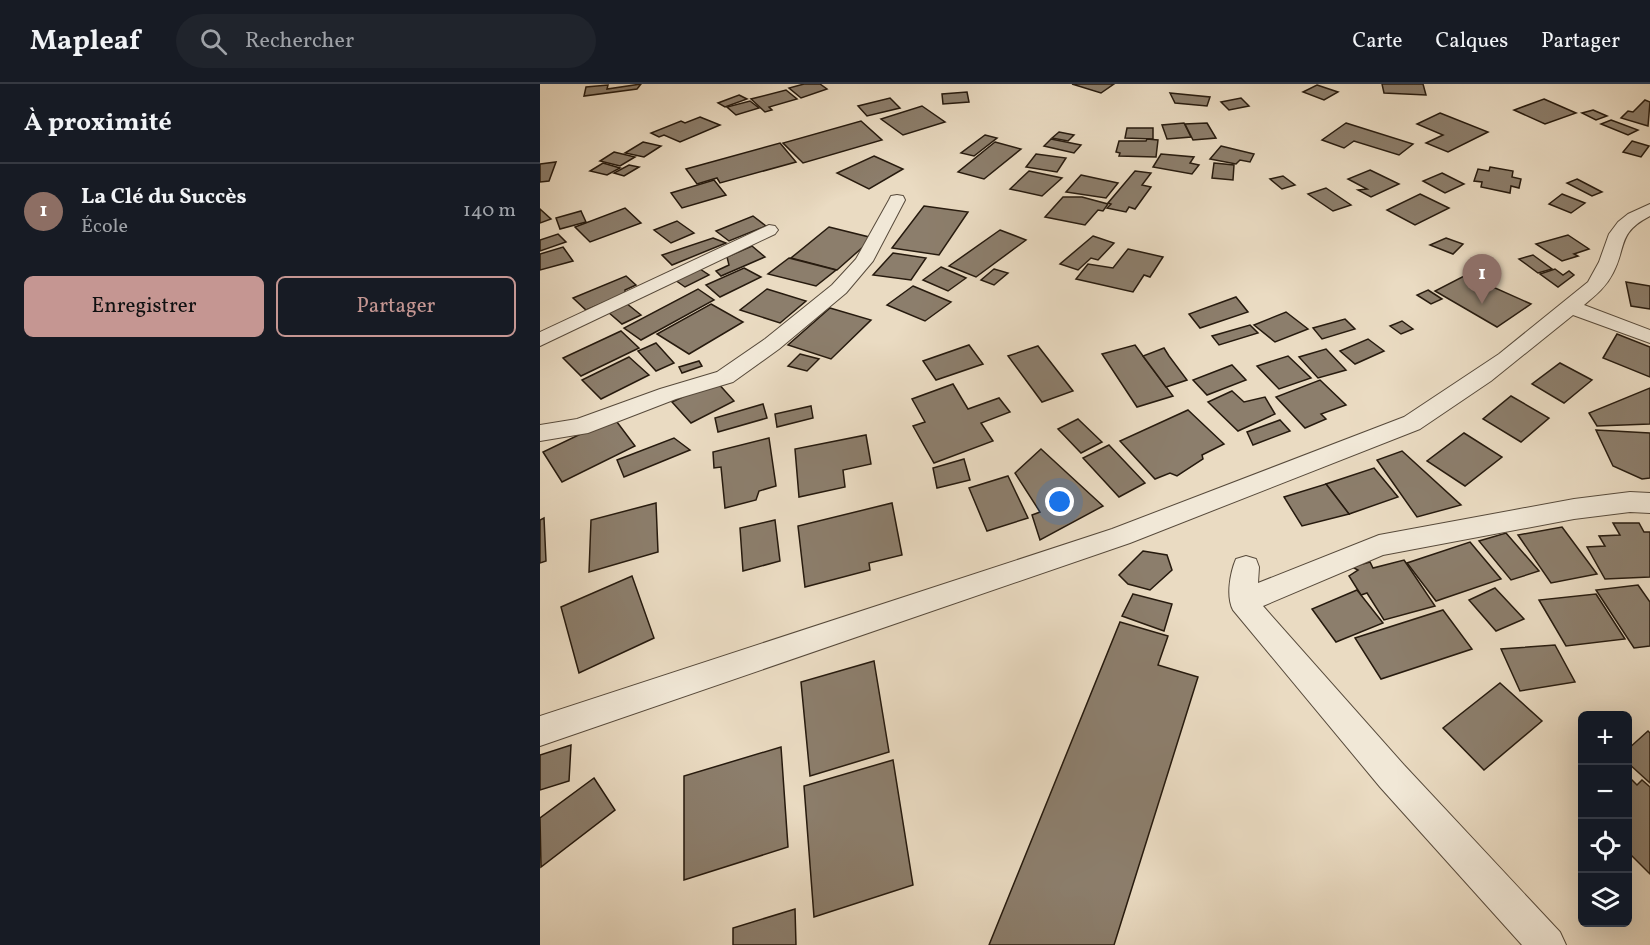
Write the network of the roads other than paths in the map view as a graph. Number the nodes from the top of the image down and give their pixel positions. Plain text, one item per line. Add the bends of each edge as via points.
1 (897, 200) dead end
2 (1650, 209) edge
3 (769, 230) dead end
4 (1571, 307) junction
5 (1650, 337) edge
6 (540, 340) edge
7 (540, 433) edge
8 (1650, 503) edge
9 (1246, 567) dead end
10 (1243, 602) junction
11 (540, 731) edge
12 (1547, 945) edge

1 - 7 street via 864,261 840,289 725,377 580,427
2 - 4 street via 1619,229 1606,272
3 - 6 street
4 - 5 street
4 - 11 street via 1452,399 1412,423 1368,442 1111,539
8 - 10 street via 1574,509 1379,545
9 - 10 street
10 - 12 street via 1331,709

